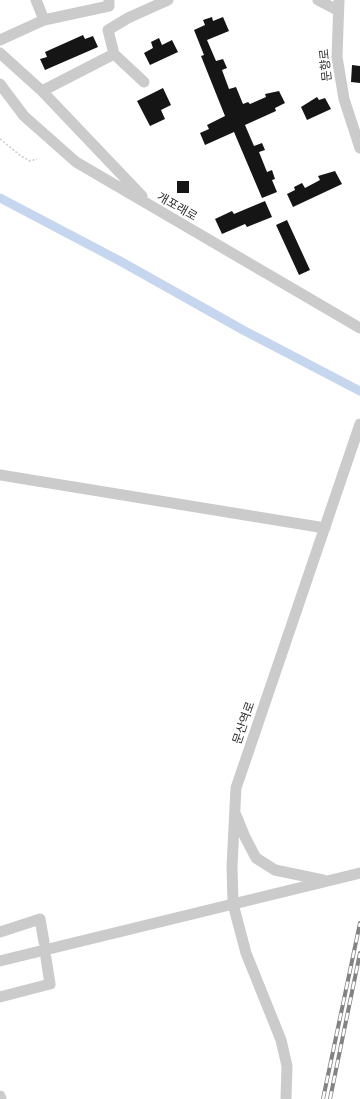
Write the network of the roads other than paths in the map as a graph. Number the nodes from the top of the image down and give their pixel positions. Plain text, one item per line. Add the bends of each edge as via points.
1 (36, 0) edge
2 (109, 0) edge
3 (168, 0) edge
4 (318, 0) edge
5 (338, 5) edge
6 (44, 20) junction
7 (0, 40) edge
8 (0, 53) edge
9 (114, 54) junction
10 (144, 82) dead end
11 (0, 84) edge
12 (42, 91) junction
13 (360, 148) edge
14 (155, 209) junction
15 (360, 328) edge
16 (358, 429) edge
17 (0, 475) edge
18 (324, 528) junction
19 (235, 811) junction
20 (360, 873) edge
21 (325, 881) junction
22 (233, 904) junction
23 (0, 932) edge
24 (44, 942) dead end
25 (46, 958) dead end
26 (0, 961) edge
27 (0, 997) edge
28 (0, 1096) edge
29 (1, 1099) edge
30 (286, 1099) edge

1 - 6 street
2 - 6 street via 109,6
3 - 9 street via 108,30
4 - 5 street
5 - 13 street, 문향로 via 337,57 344,99
6 - 7 street
8 - 12 street
9 - 10 street
9 - 12 street
11 - 14 street, 개포래로 via 24,116 76,162
12 - 14 street
14 - 15 street, 개포래로
16 - 18 street, 문산역로
17 - 18 street
18 - 19 street, 문산역로 via 236,788
19 - 21 street via 256,858 275,870
19 - 22 street, 문산역로
20 - 21 street
21 - 22 street
22 - 26 street
22 - 30 street, 문산역로 via 246,953 281,1040 287,1066
23 - 24 street via 40,920
25 - 27 street via 50,984
28 - 29 street

